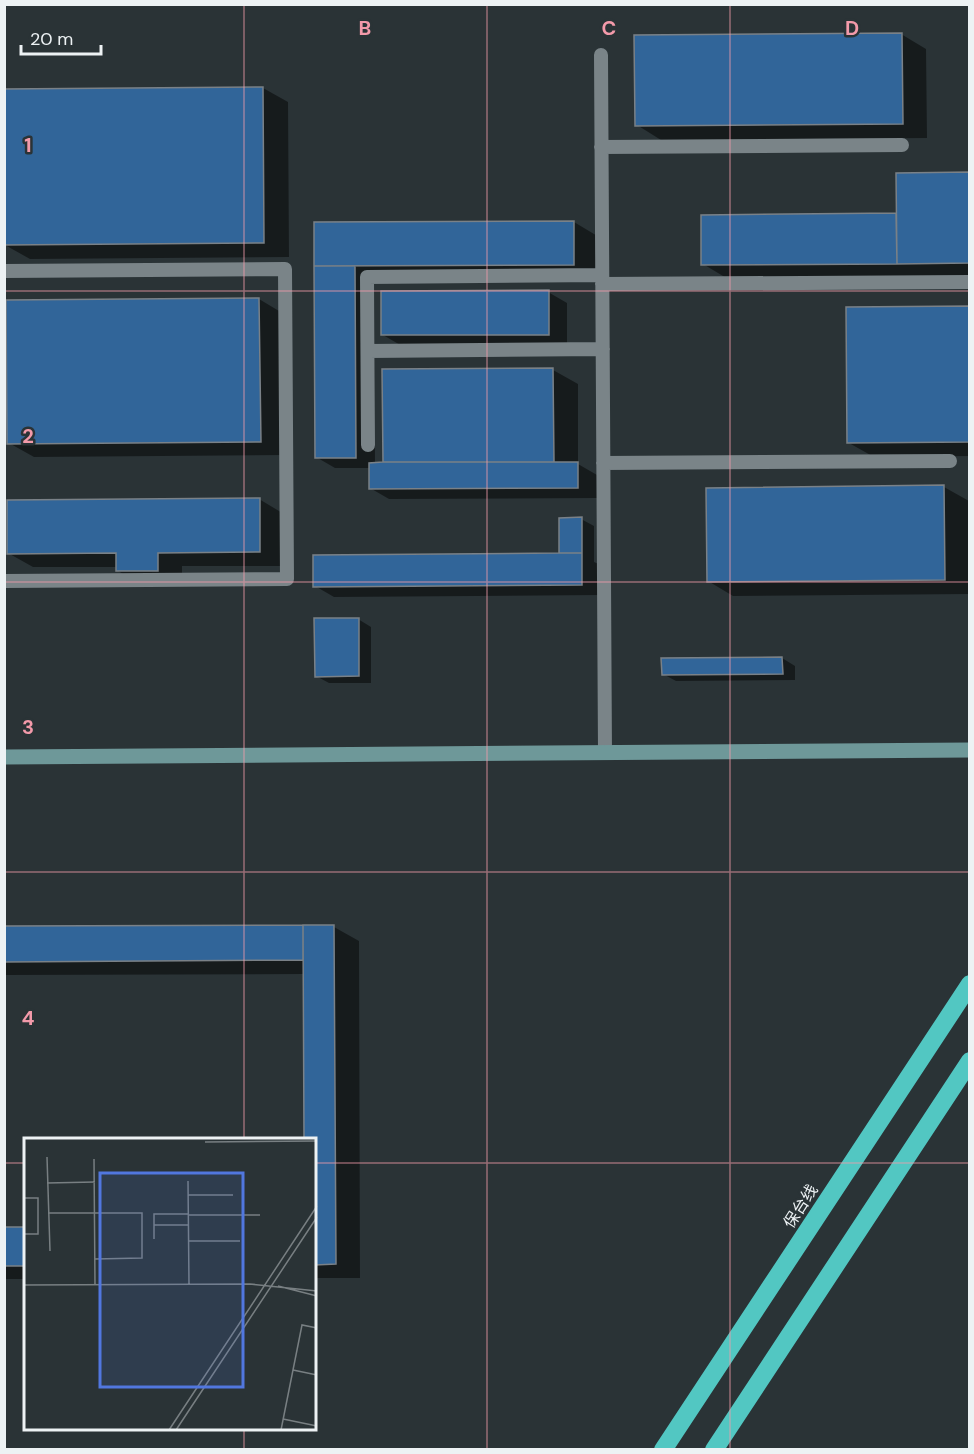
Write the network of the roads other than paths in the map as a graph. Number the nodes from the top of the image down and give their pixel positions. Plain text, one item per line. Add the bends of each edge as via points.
1 (600, 55) dead end
2 (902, 145) dead end
3 (601, 147) junction
4 (4, 271) edge
5 (602, 280) junction
6 (969, 282) edge
7 (603, 349) junction
8 (368, 351) junction
9 (369, 445) dead end
10 (950, 461) dead end
11 (603, 463) junction
12 (4, 581) edge
13 (969, 750) edge
14 (605, 753) junction
15 (4, 757) edge
16 (969, 984) edge
17 (969, 1061) edge
18 (663, 1449) edge
19 (714, 1449) edge

1 - 3 lane
2 - 3 lane
3 - 5 lane
4 - 12 lane via 285,269 287,567 287,579
5 - 6 lane
5 - 7 lane
5 - 8 lane via 368,277
7 - 8 lane
7 - 11 lane
8 - 9 lane
10 - 11 lane
11 - 14 lane
13 - 14 street
14 - 15 street
16 - 18 highway, 保台线
17 - 19 highway

